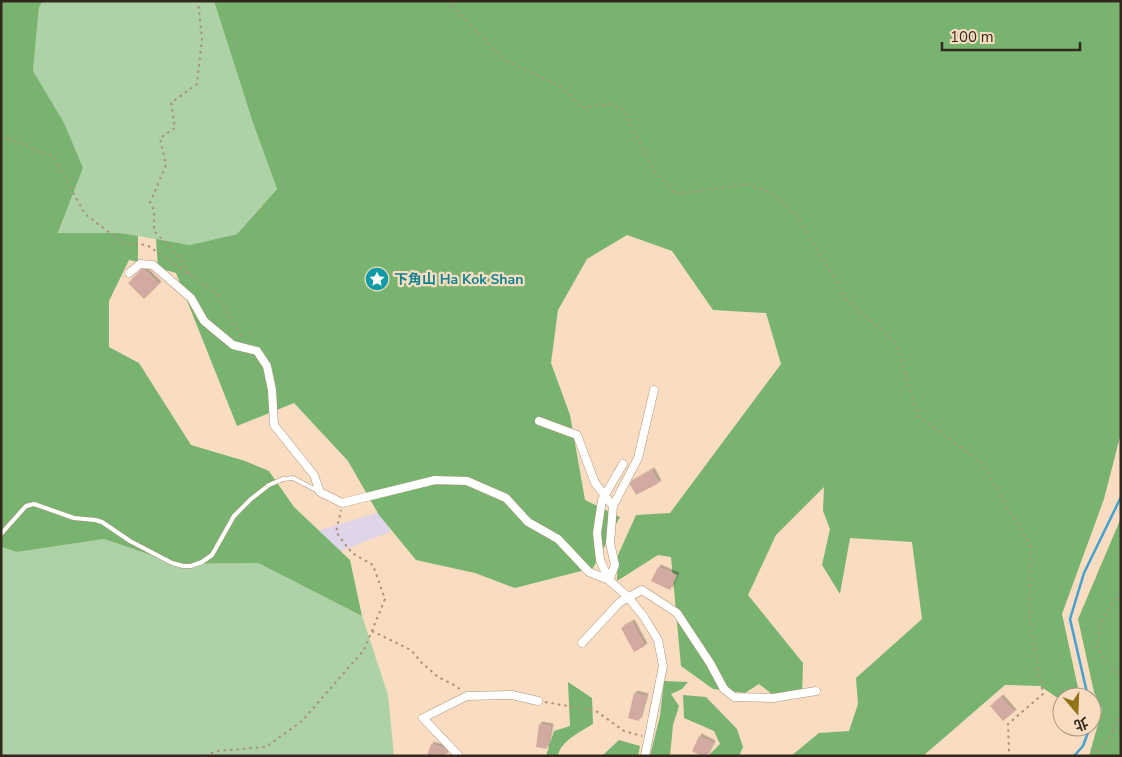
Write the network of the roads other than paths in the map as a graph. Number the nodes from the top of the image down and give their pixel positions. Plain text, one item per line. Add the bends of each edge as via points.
1 (130, 273) dead end
2 (654, 390) dead end
3 (539, 421) dead end
4 (623, 464) dead end
5 (320, 492) junction
6 (604, 495) junction
7 (613, 506) junction
8 (1, 534) edge
9 (609, 580) junction
10 (628, 597) junction
11 (582, 643) dead end
12 (816, 690) dead end
13 (538, 701) road end
14 (459, 756) edge
15 (645, 756) edge

1 - 5 street via 140,264 153,265 191,298 204,321 233,345 257,351 267,366 274,425 314,475
2 - 7 street via 638,458
3 - 6 street via 577,435 595,483
4 - 6 street
5 - 8 lane via 294,478 268,485 234,516 212,555 191,566 172,563 130,542 100,521 74,518 32,503
5 - 9 street via 342,503 435,480 466,481 506,498 528,522 558,539 589,572
6 - 7 street
6 - 9 street via 597,533 600,560
7 - 9 street via 610,543 614,565
9 - 10 street
10 - 11 street
10 - 12 street via 642,590 677,613 724,689 734,697 773,698
10 - 15 street via 658,640 664,666
13 - 14 street via 512,695 467,696 423,718

